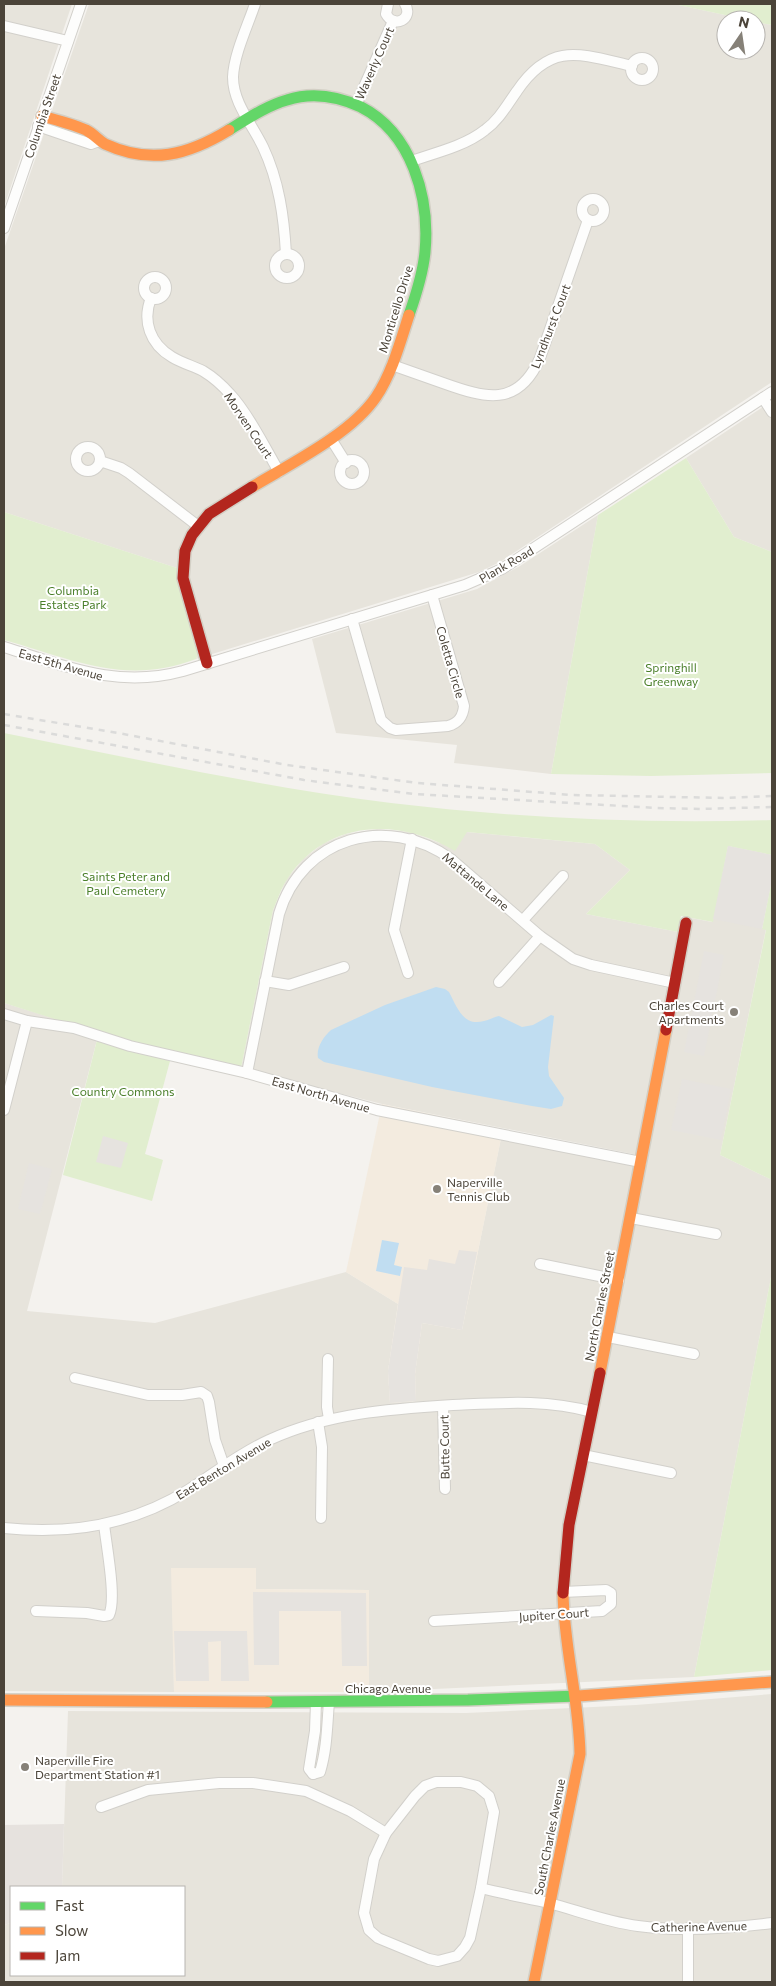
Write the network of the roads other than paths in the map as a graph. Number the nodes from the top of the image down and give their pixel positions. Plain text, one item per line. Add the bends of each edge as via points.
1 (81, 4) edge
2 (255, 4) edge
3 (388, 4) edge
4 (405, 4) edge
5 (393, 21) junction
6 (4, 26) edge
7 (68, 41) junction
8 (632, 66) dead end
9 (356, 105) junction
10 (247, 118) junction
11 (40, 121) junction
12 (411, 161) junction
13 (8, 199) edge
14 (588, 220) dead end
15 (4, 228) edge
16 (286, 254) dead end
17 (151, 298) dead end
18 (392, 365) junction
19 (772, 392) edge
20 (763, 398) junction
21 (772, 412) edge
22 (332, 439) junction
23 (100, 461) dead end
24 (346, 463) dead end
25 (279, 472) junction
26 (198, 526) junction
27 (432, 595) junction
28 (352, 619) junction
29 (4, 647) edge
30 (207, 663) junction
31 (412, 839) junction
32 (563, 876) dead end
33 (523, 920) junction
34 (686, 922) dead end
35 (540, 936) junction
36 (344, 967) dead end
37 (408, 973) dead end
38 (266, 981) junction
39 (499, 982) dead end
40 (675, 983) junction
41 (4, 1014) edge
42 (27, 1021) junction
43 (248, 1073) junction
44 (4, 1110) edge
45 (641, 1162) junction
46 (631, 1218) junction
47 (716, 1234) dead end
48 (540, 1264) dead end
49 (618, 1280) junction
50 (608, 1337) junction
51 (694, 1354) dead end
52 (328, 1359) dead end
53 (75, 1378) dead end
54 (444, 1406) junction
55 (592, 1412) junction
56 (329, 1420) junction
57 (318, 1422) junction
58 (583, 1455) junction
59 (224, 1466) junction
60 (671, 1473) dead end
61 (445, 1489) dead end
62 (321, 1518) dead end
63 (104, 1524) junction
64 (4, 1528) edge
65 (563, 1592) junction
66 (36, 1612) dead end
67 (564, 1614) junction
68 (434, 1621) dead end
69 (772, 1682) edge
70 (575, 1696) junction
71 (4, 1700) edge
72 (316, 1702) junction
73 (328, 1702) junction
74 (313, 1774) junction
75 (306, 1791) junction
76 (101, 1807) dead end
77 (386, 1833) junction
78 (481, 1888) junction
79 (550, 1904) junction
80 (772, 1923) edge
81 (688, 1928) junction
82 (534, 1982) edge
83 (688, 1982) edge

1 - 7 street, Columbia Street
2 - 10 street via 233,76 237,97
3 - 5 street, Waverly Court via 386,14
4 - 5 street, Waverly Court via 406,18 400,22
5 - 9 street, Waverly Court
6 - 7 street
7 - 11 street, Columbia Street
8 - 12 street via 582,55 564,55 549,60 530,74 486,130
9 - 10 street, Monticello Drive via 330,97 298,97 279,102
9 - 12 street, Monticello Drive via 389,128 403,144
10 - 11 street, Monticello Drive via 198,146 171,156 146,155 99,141 94,134
10 - 16 street via 263,147 278,189
11 - 13 street, Columbia Street
12 - 18 street, Monticello Drive via 424,211 424,252 417,292
13 - 15 street, Columbia Street
14 - 18 street, Lyndhurst Court via 540,358 522,384 503,394 484,396
17 - 25 street, Morven Court via 146,318 154,341 166,353 202,371 227,391
18 - 22 street, Monticello Drive via 372,402
19 - 20 street, Plank Road
20 - 21 street
20 - 27 street, Plank Road via 502,569
22 - 24 street
22 - 25 street, Monticello Drive
23 - 26 street via 129,473
25 - 26 street, Monticello Drive via 218,509
26 - 30 street, Monticello Drive via 186,549 182,571
27 - 28 street, Plank Road
27 - 28 street, Coletta Circle via 464,706 460,720 455,724 396,730 381,720
28 - 30 street, Plank Road
29 - 30 street, East 5th Avenue via 116,678 157,677
31 - 33 street, Mattande Lane via 437,848
31 - 37 street via 394,930
31 - 38 street, Mattande Lane via 384,836 353,840 330,847 309,862 291,884 283,902
32 - 33 street
33 - 35 street, Mattande Lane
34 - 40 street, North Charles Street
35 - 39 street
35 - 40 street, Mattande Lane via 573,959
36 - 38 street via 289,985
38 - 43 street, Mattande Lane
40 - 45 street, North Charles Street
41 - 42 street, East North Avenue
42 - 43 street, East North Avenue via 74,1028 130,1046
42 - 44 street
43 - 45 street, East North Avenue via 377,1110
45 - 46 street, North Charles Street
46 - 47 street
46 - 49 street, North Charles Street
48 - 49 street
49 - 50 street, North Charles Street
50 - 51 street
50 - 55 street, North Charles Street
52 - 56 street
53 - 59 street via 148,1395 201,1392 209,1402 215,1440
54 - 55 street, East Benton Avenue via 535,1402
54 - 56 street, East Benton Avenue via 359,1413
54 - 61 street, Butte Court
55 - 58 street, North Charles Street
56 - 57 street, East Benton Avenue
57 - 59 street, East Benton Avenue via 267,1441
57 - 62 street via 322,1447
58 - 60 street
58 - 65 street, North Charles Street via 569,1525
59 - 63 street, East Benton Avenue via 158,1505 132,1517
63 - 64 street, East Benton Avenue via 45,1531
63 - 66 street via 112,1593 109,1614
65 - 67 street, North Charles Street
65 - 67 street, Jupiter Court via 606,1590 612,1599 602,1611
67 - 68 street, Jupiter Court
67 - 70 street, North Charles Street
69 - 70 street, Chicago Avenue
70 - 73 street, Chicago Avenue
70 - 79 street, South Charles Avenue via 580,1754
71 - 72 street, Chicago Avenue
72 - 73 street, Chicago Avenue
72 - 74 street via 308,1769
73 - 74 street via 324,1760 320,1772
74 - 75 street
75 - 76 street via 253,1783 219,1783 148,1790
75 - 77 street via 350,1811
77 - 78 street via 425,1786 461,1782 477,1786 489,1796 494,1812
77 - 78 street via 374,1859 364,1906 369,1930 378,1938 434,1960 456,1956 470,1938
78 - 79 street, Catherine Avenue
79 - 81 street, Catherine Avenue via 640,1927
79 - 82 street, South Charles Avenue
80 - 81 street, Catherine Avenue
81 - 83 street

